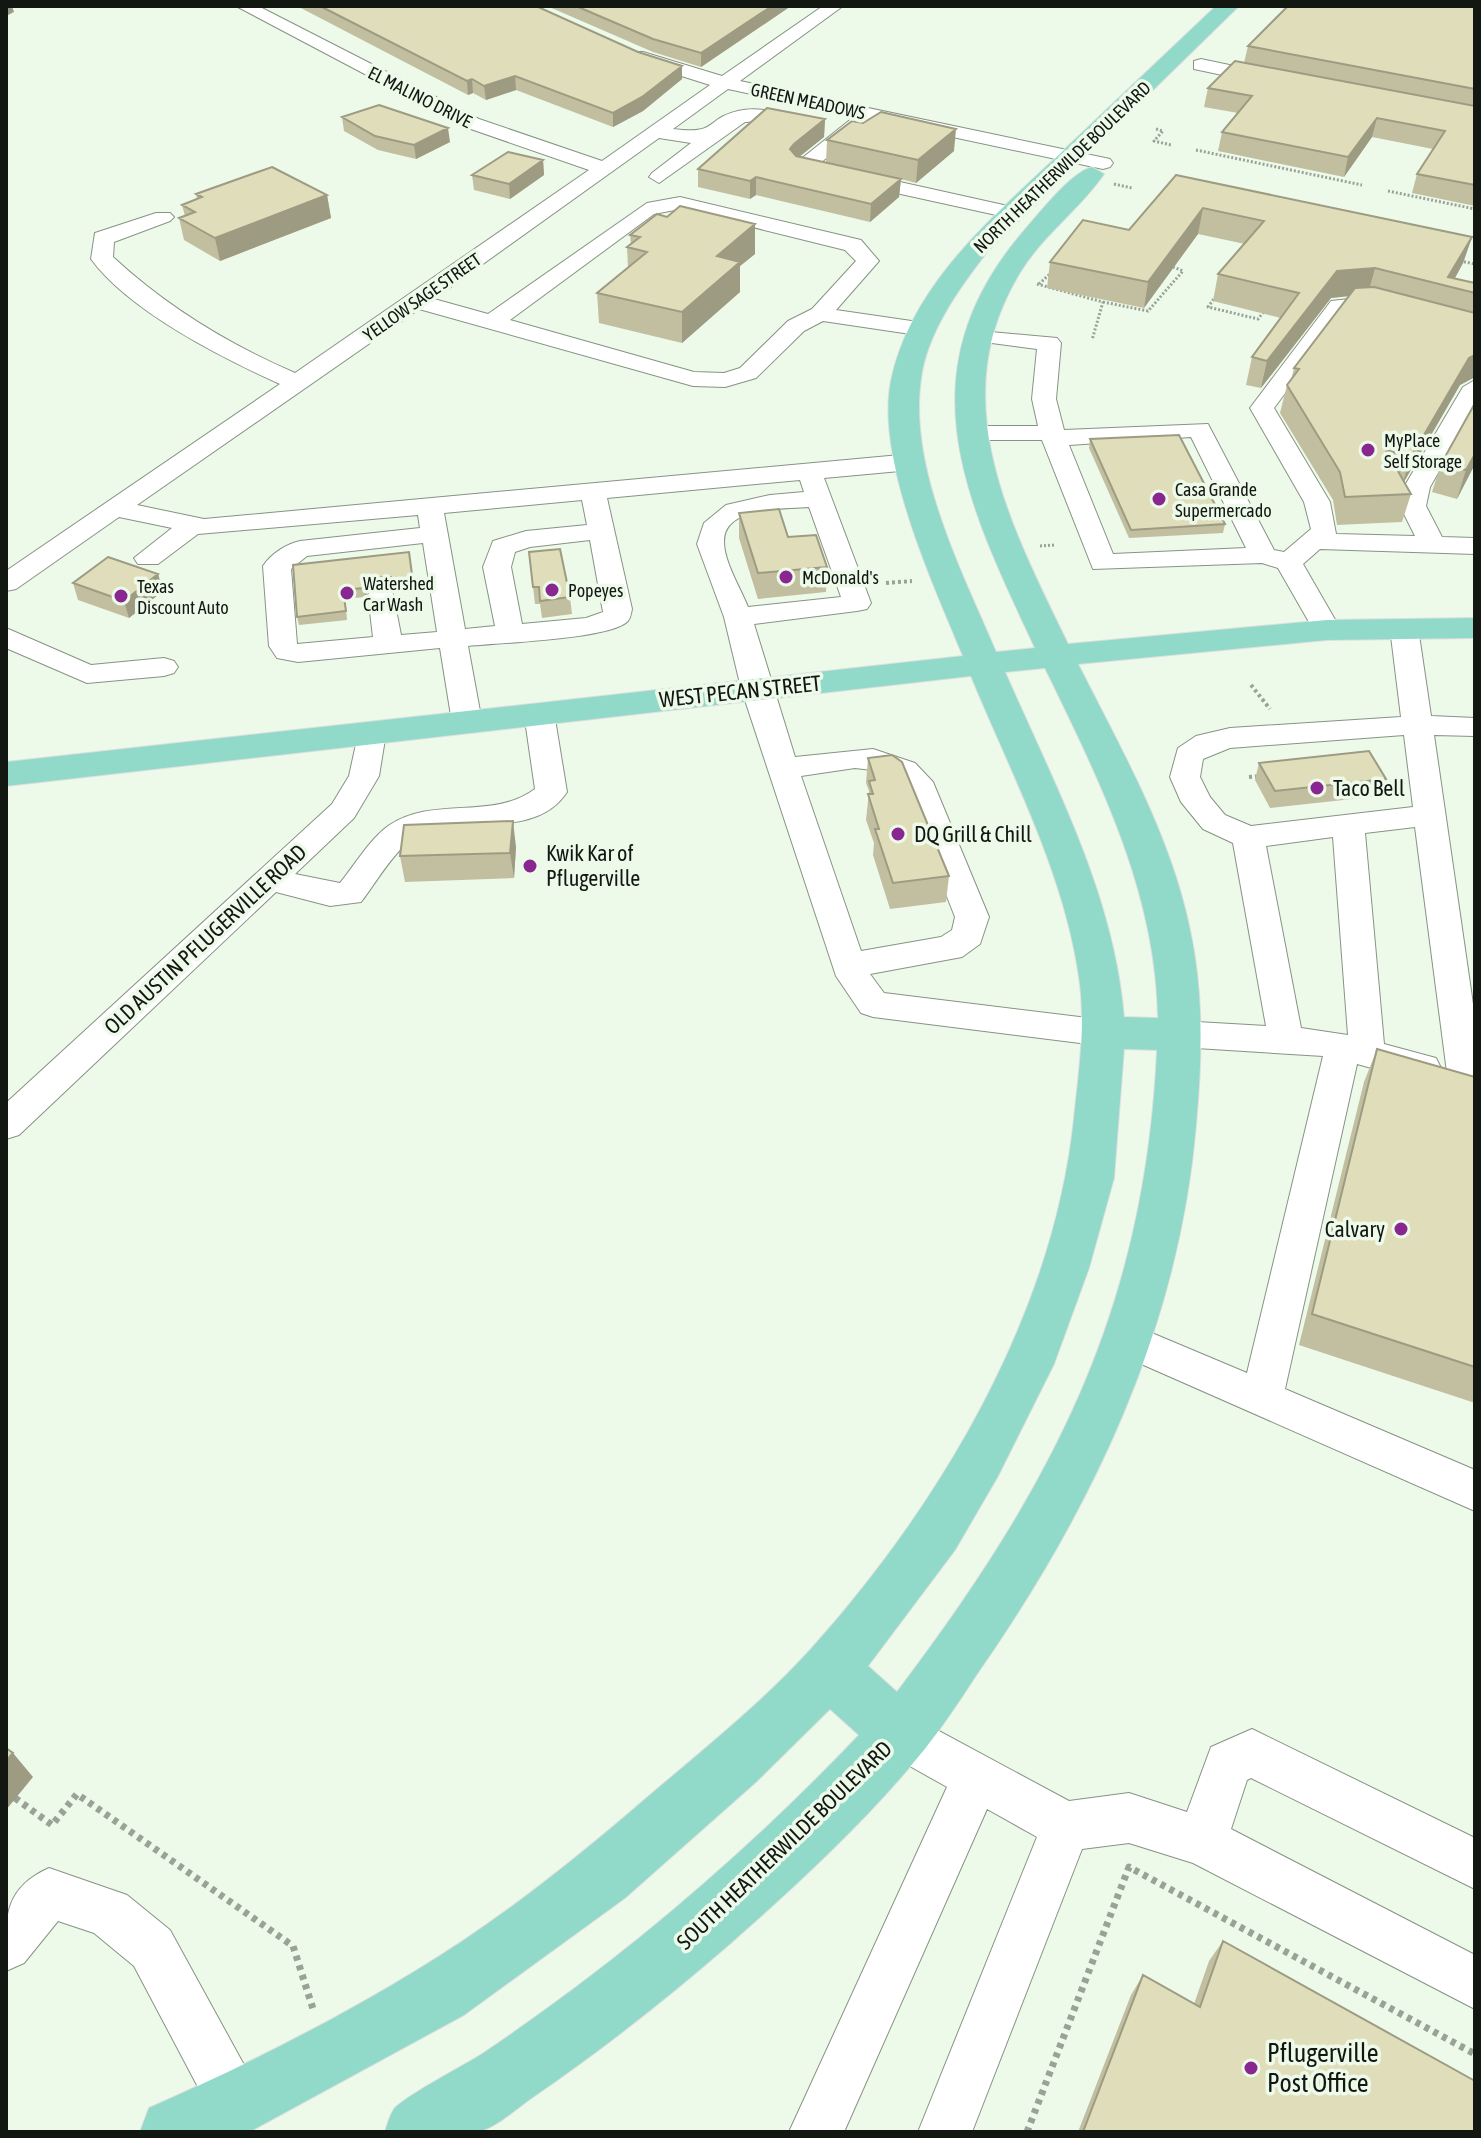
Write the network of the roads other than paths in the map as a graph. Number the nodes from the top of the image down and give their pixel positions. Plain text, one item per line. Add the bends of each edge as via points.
1 (245, 6) edge
2 (834, 6) edge
3 (1240, 11) edge
4 (617, 48) edge
5 (1201, 65) junction
6 (1289, 82) edge
7 (724, 83) junction
8 (870, 114) junction
9 (655, 132) junction
10 (843, 135) junction
11 (704, 139) junction
12 (1070, 157) junction
13 (1103, 163) junction
14 (604, 168) junction
15 (659, 177) dead end
16 (1010, 212) junction
17 (163, 217) dead end
18 (416, 301) junction
19 (820, 314) junction
20 (494, 321) junction
21 (924, 329) junction
22 (1475, 332) edge
23 (977, 335) junction
24 (298, 383) junction
25 (1475, 387) edge
26 (971, 433) junction
27 (1053, 436) junction
28 (911, 462) junction
29 (810, 472) junction
30 (593, 492) junction
31 (818, 499) junction
32 (113, 508) junction
33 (432, 520) junction
34 (193, 525) junction
35 (601, 531) junction
36 (1314, 541) junction
37 (1475, 541) edge
38 (1433, 545) junction
39 (148, 558) dead end
40 (1276, 558) junction
41 (6, 583) edge
42 (382, 595) dead end
43 (738, 617) junction
44 (1404, 628) junction
45 (1475, 628) edge
46 (1327, 630) junction
47 (510, 633) junction
48 (6, 637) edge
49 (453, 638) junction
50 (388, 643) junction
51 (1056, 656) junction
52 (983, 665) junction
53 (164, 667) dead end
54 (756, 688) junction
55 (539, 713) junction
56 (467, 722) junction
57 (1417, 725) junction
58 (1475, 727) edge
59 (371, 733) junction
60 (784, 769) junction
61 (6, 774) edge
62 (1430, 815) junction
63 (1348, 826) junction
64 (1248, 837) junction
65 (270, 879) junction
66 (850, 965) junction
67 (1104, 1033) junction
68 (1180, 1034) junction
69 (1286, 1040) junction
70 (1355, 1050) junction
71 (1470, 1081) edge
72 (6, 1125) edge
73 (1128, 1340) junction
74 (1262, 1398) junction
75 (1475, 1491) edge
76 (830, 1670) junction
77 (900, 1734) junction
78 (977, 1776) junction
79 (1066, 1826) junction
80 (1202, 1841) junction
81 (1475, 1864) edge
82 (6, 1945) edge
83 (1475, 1983) edge
84 (240, 2118) edge
85 (173, 2132) edge
86 (418, 2132) edge
87 (816, 2132) edge
88 (945, 2132) edge

1 - 14 street, EL MALINO DRIVE via 472,123
2 - 7 street, YELLOW SAGE STREET
3 - 5 main road, NORTH HEATHERWILDE BOULEVARD
3 - 12 main road, NORTH HEATHERWILDE BOULEVARD
4 - 7 street, GREEN MEADOWS
5 - 6 street
5 - 13 main road, NORTH HEATHERWILDE BOULEVARD
7 - 8 street, GREEN MEADOWS
7 - 9 street, YELLOW SAGE STREET
8 - 10 street
8 - 12 street, GREEN MEADOWS
9 - 11 street
9 - 14 street, YELLOW SAGE STREET
10 - 11 street via 762,115 741,116
10 - 16 street via 803,167
11 - 15 street
12 - 13 street, GREEN MEADOWS
12 - 16 main road, NORTH HEATHERWILDE BOULEVARD
13 - 23 main road, NORTH HEATHERWILDE BOULEVARD via 1020,248
14 - 18 street, YELLOW SAGE STREET
16 - 21 main road, NORTH HEATHERWILDE BOULEVARD via 947,286
17 - 24 street via 103,238 102,259 190,329
18 - 20 street
18 - 24 street, YELLOW SAGE STREET
19 - 20 street via 796,326 748,373 725,380 693,379
19 - 20 street via 868,261 863,251 680,203 647,209
19 - 21 street
21 - 23 main road
21 - 28 main road, NORTH HEATHERWILDE BOULEVARD via 906,378
22 - 36 street via 1367,304 1339,306 1262,408 1317,502 1325,531
23 - 26 main road, NORTH HEATHERWILDE BOULEVARD via 969,381
23 - 27 street via 1049,343 1044,399
24 - 32 street, YELLOW SAGE STREET
25 - 38 street via 1417,487 1413,506
26 - 27 street
26 - 51 main road, NORTH HEATHERWILDE BOULEVARD via 1003,540
27 - 40 street via 1199,429
27 - 40 street via 1103,563
28 - 29 street
28 - 52 main road, NORTH HEATHERWILDE BOULEVARD via 933,543
29 - 30 street
29 - 31 street
30 - 33 street
30 - 35 street
31 - 43 street via 746,508 726,514 717,524 710,544
31 - 43 street via 857,603
32 - 34 street
32 - 41 street, YELLOW SAGE STREET
33 - 34 street
33 - 49 street
33 - 50 street via 376,551 300,549 277,566 287,652
34 - 39 street
35 - 47 street via 526,539 503,547 497,567
35 - 47 street via 616,617 590,626
36 - 38 street
36 - 40 street
37 - 38 street
40 - 46 street
42 - 50 street
43 - 54 street
44 - 45 main road, WEST PECAN STREET
44 - 46 main road, WEST PECAN STREET
44 - 57 street
46 - 51 main road, WEST PECAN STREET
47 - 49 street
48 - 53 street via 87,674
49 - 50 street
49 - 56 street
51 - 52 main road, WEST PECAN STREET
51 - 68 main road, SOUTH HEATHERWILDE BOULEVARD via 1153,870 1169,925
52 - 54 main road, WEST PECAN STREET
52 - 67 main road via 1079,889 1100,977
54 - 55 main road, WEST PECAN STREET
54 - 60 street
55 - 56 main road, WEST PECAN STREET
55 - 65 street via 551,792 533,806 499,815 422,821 397,835 349,894 330,895
56 - 59 main road, WEST PECAN STREET
57 - 58 street
57 - 62 street
57 - 64 street via 1230,738 1207,743 1189,755 1185,777 1197,802 1214,822
59 - 61 main road, WEST PECAN STREET
59 - 65 street, OLD AUSTIN PFLUGERVILLE ROAD via 364,776 343,811
60 - 66 street
60 - 66 street via 874,758 909,771 972,917 968,936 950,948
62 - 63 street
62 - 71 street
63 - 64 street
63 - 70 street
64 - 69 street
65 - 72 street, OLD AUSTIN PFLUGERVILLE ROAD
66 - 67 street via 873,1004
67 - 68 main road
67 - 76 main road via 1091,1178 1029,1364 936,1532
68 - 69 street
68 - 73 main road, SOUTH HEATHERWILDE BOULEVARD via 1171,1172 1150,1273
69 - 70 street
70 - 71 street
70 - 74 street
73 - 74 street
73 - 77 main road, SOUTH HEATHERWILDE BOULEVARD via 1114,1386 1067,1485 1005,1588
74 - 75 street
76 - 77 main road
76 - 84 main road via 603,1876 441,1992
77 - 78 street
77 - 86 main road, SOUTH HEATHERWILDE BOULEVARD via 794,1841 644,1977
78 - 79 street
78 - 87 street
79 - 80 street via 1129,1818
79 - 88 street
80 - 81 street via 1228,1764 1252,1753
80 - 83 street
82 - 84 street via 49,1893 109,1913 152,1948
84 - 85 main road

